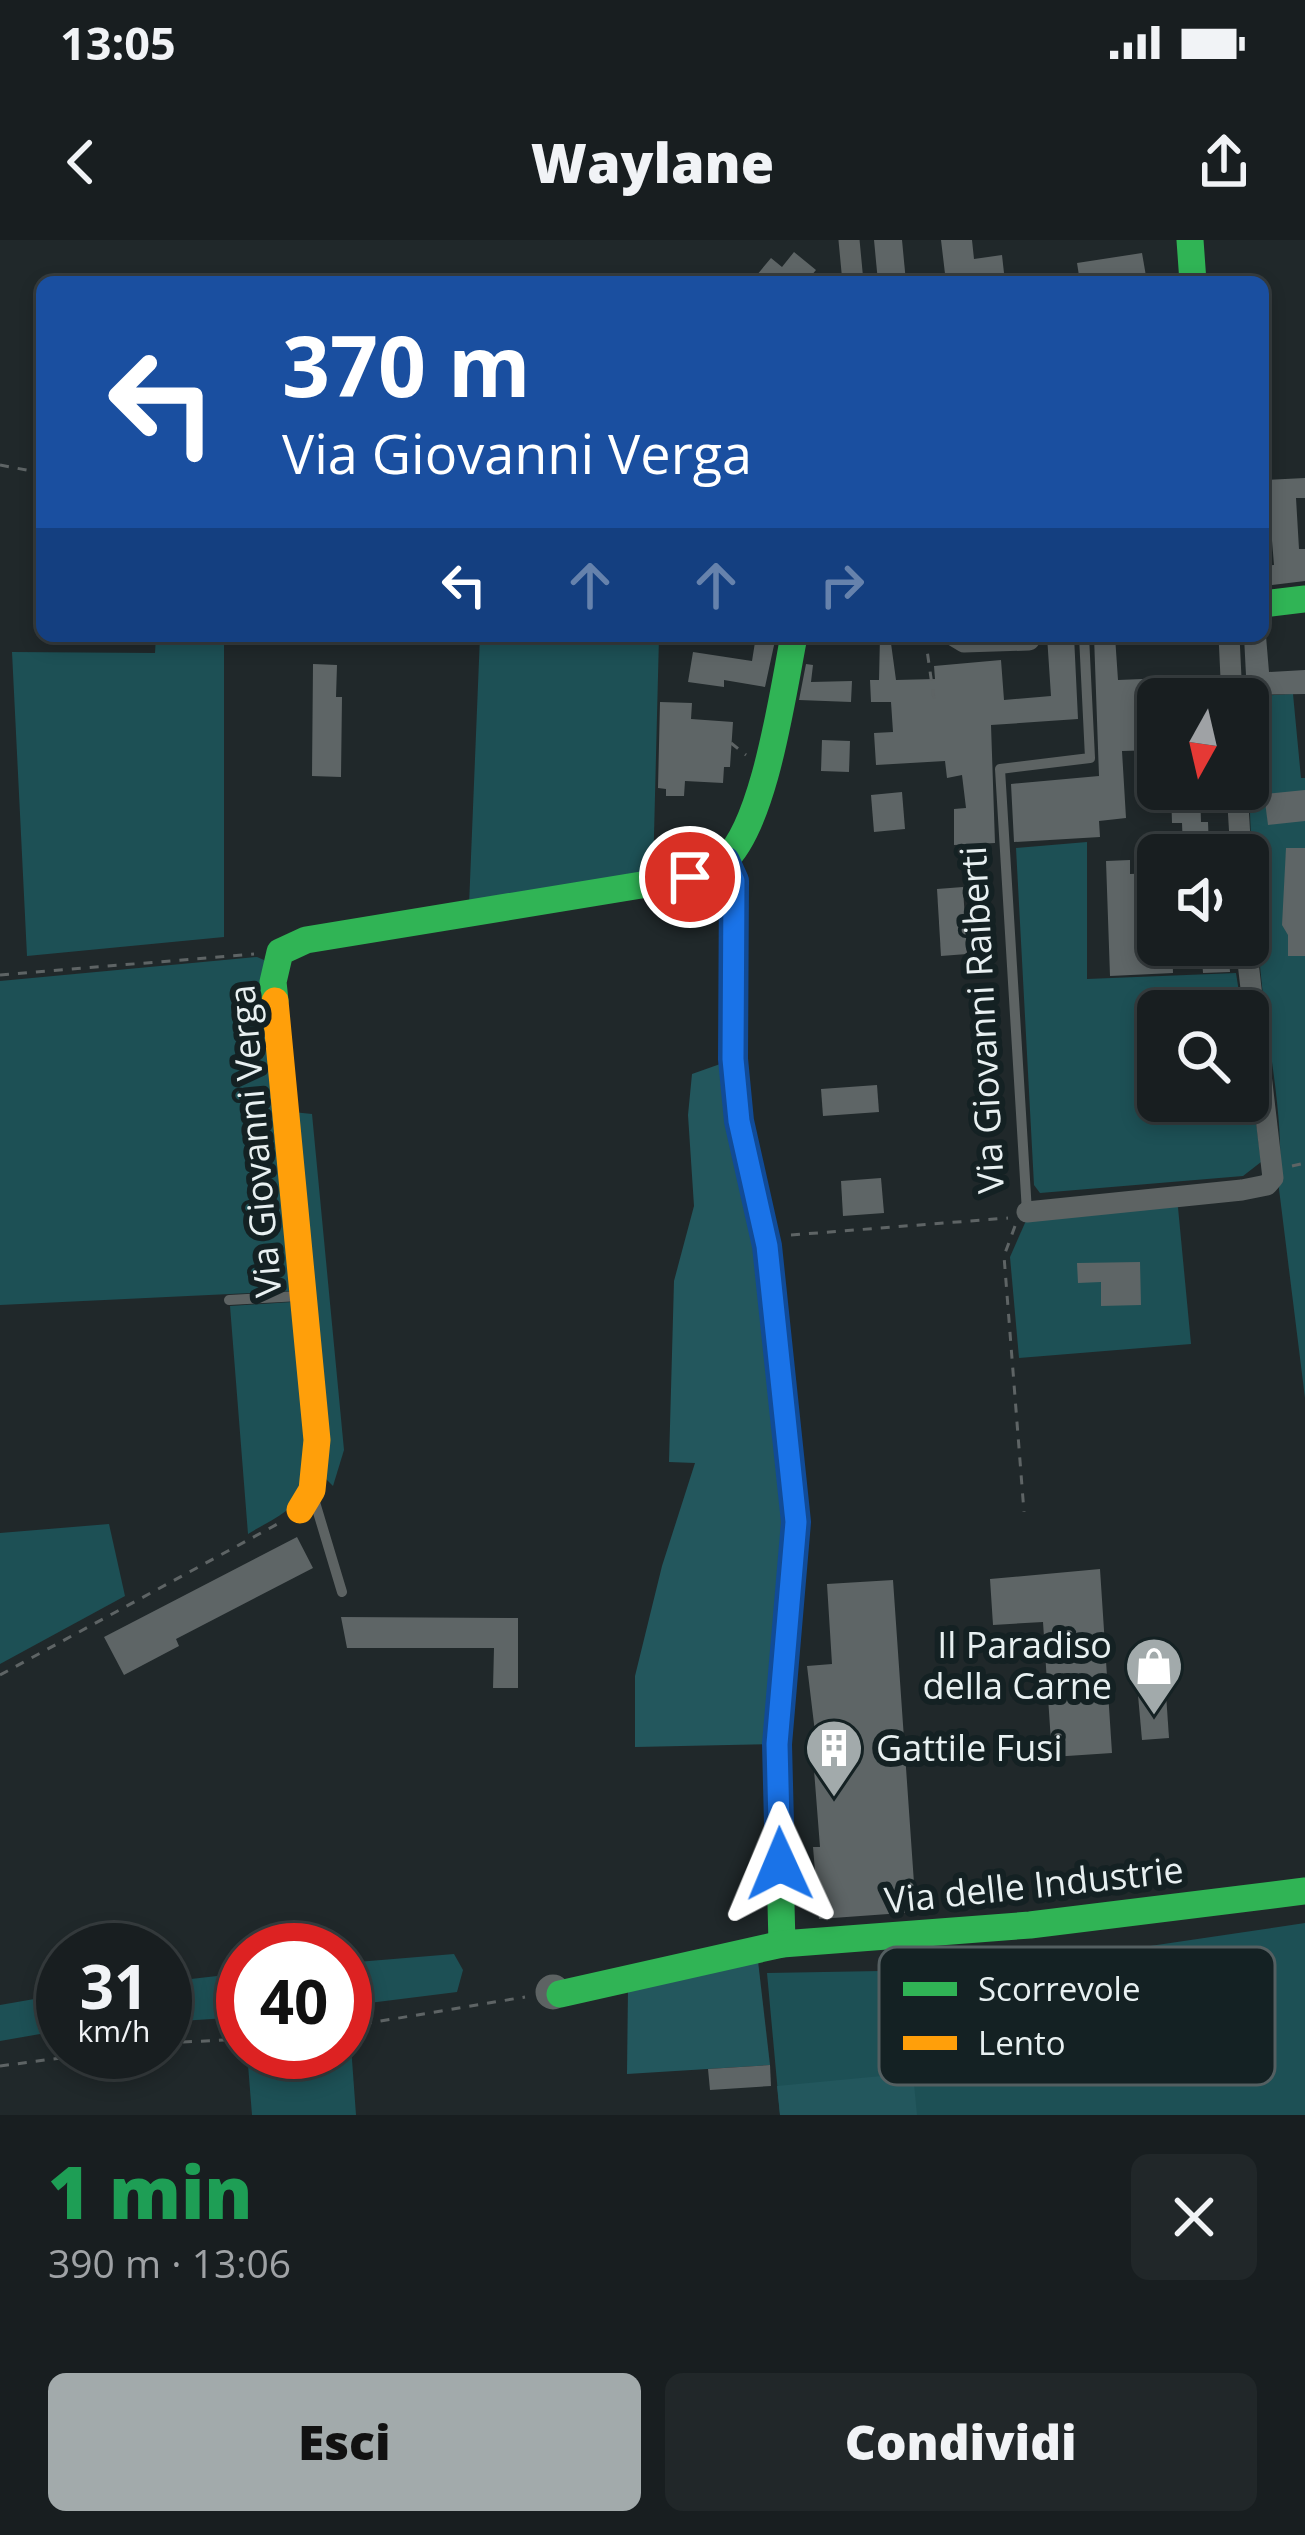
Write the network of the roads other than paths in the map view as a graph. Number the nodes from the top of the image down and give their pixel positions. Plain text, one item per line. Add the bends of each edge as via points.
1 (849, 240) edge
2 (1190, 240) edge
3 (852, 276) edge
4 (1192, 276) edge
5 (1305, 599) edge
6 (1269, 603) edge
7 (793, 642) edge
8 (1084, 642) edge
9 (1229, 642) edge
10 (1231, 678) edge
11 (725, 861) junction
12 (1248, 966) edge
13 (1022, 1214) joint
14 (303, 1296) junction
15 (230, 1300) dead end
16 (306, 1500) joint
17 (342, 1592) dead end
18 (1305, 1891) edge
19 (782, 1945) junction
20 (549, 1993) road end

1 - 3 street
2 - 4 street
5 - 6 street
7 - 11 street via 752,809
8 - 13 lane, Via Giovanni Raiberti via 1090,758 1000,769
9 - 10 street
11 - 14 street, Via Giovanni Verga via 690,877 306,940 280,952 273,982
11 - 19 street via 734,881 739,1121 765,1238 796,1522 777,1744
12 - 13 street, Via Giovanni Raiberti via 1273,1178 1267,1185
14 - 15 lane
14 - 16 street, Via Giovanni Verga via 317,1440
16 - 17 lane
18 - 19 street, Via delle Industrie
19 - 20 street, Via delle Industrie

